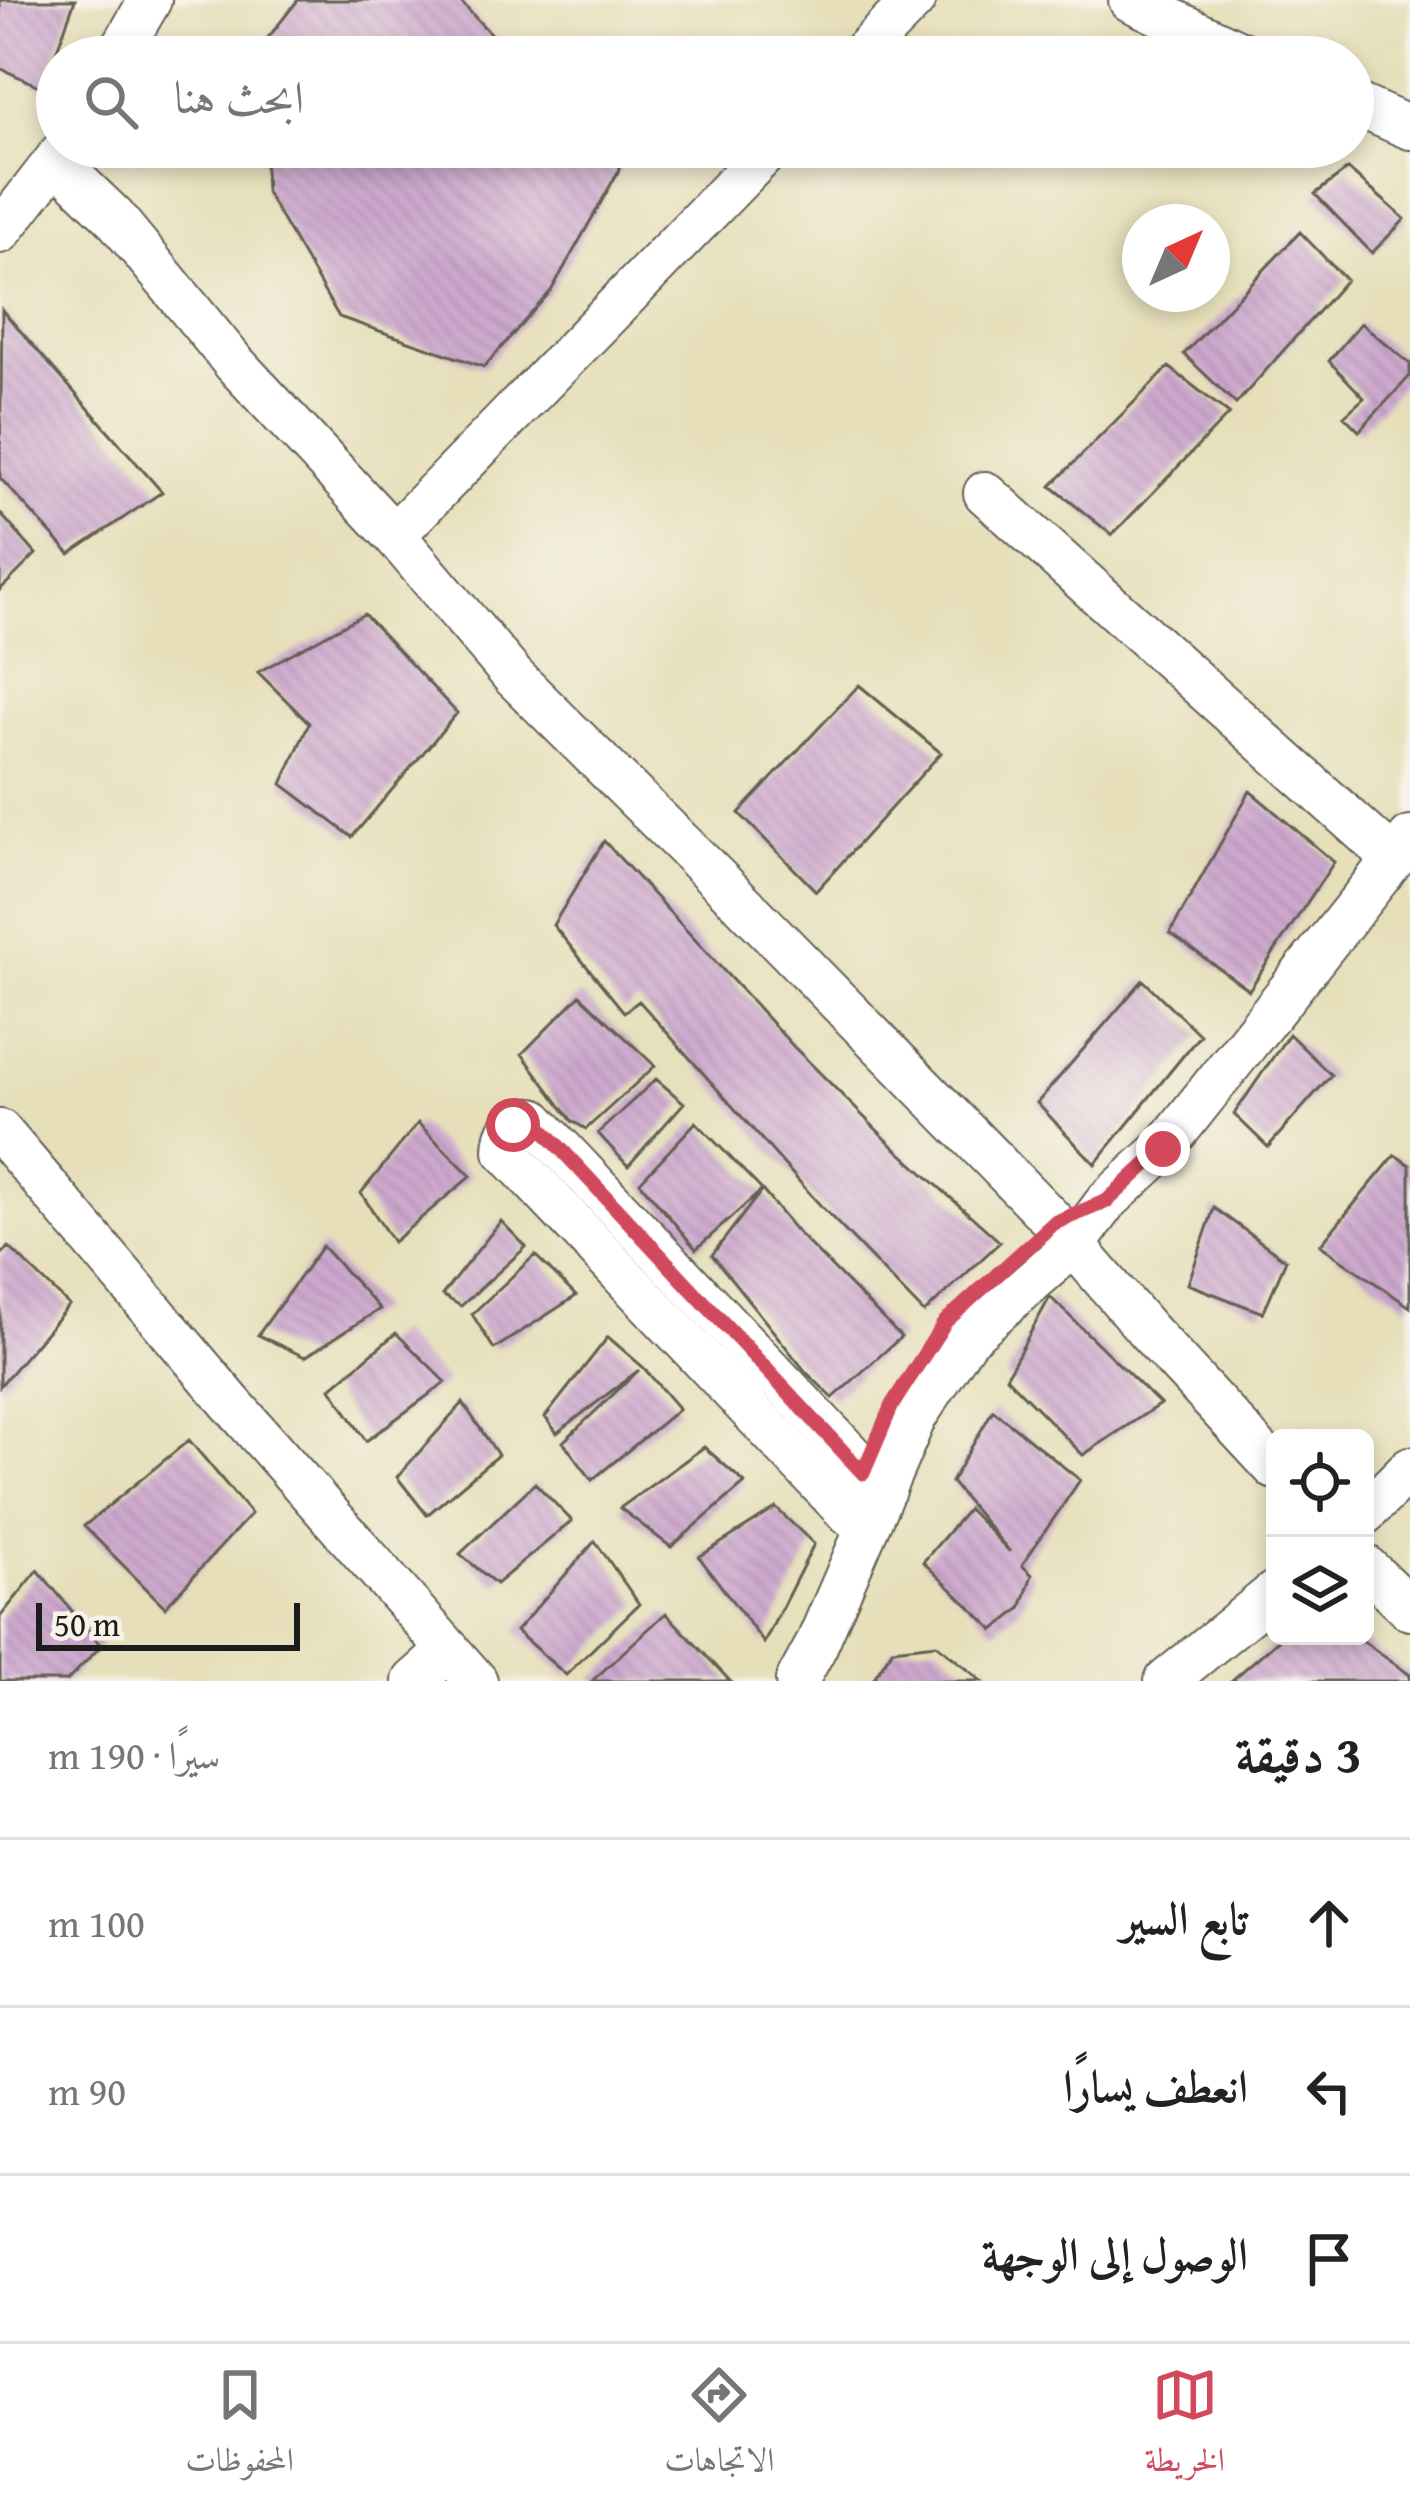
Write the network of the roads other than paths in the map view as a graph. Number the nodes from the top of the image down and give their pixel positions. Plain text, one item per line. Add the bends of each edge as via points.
1 (151, 0) edge
2 (914, 0) edge
3 (1130, 0) edge
4 (130, 36) edge
5 (879, 36) edge
6 (1206, 36) edge
7 (1374, 112) edge
8 (1410, 128) edge
9 (51, 168) edge
10 (74, 168) edge
11 (751, 168) edge
12 (0, 232) edge
13 (985, 493) dead end
14 (394, 535) junction
15 (1402, 849) edge
16 (0, 1130) edge
17 (586, 1174) junction
18 (557, 1206) junction
19 (1065, 1233) junction
20 (1266, 1458) edge
21 (1410, 1468) edge
22 (865, 1500) junction
23 (1374, 1504) edge
24 (1374, 1575) edge
25 (1266, 1599) edge
26 (1410, 1609) edge
27 (462, 1665) edge
28 (414, 1681) edge
29 (764, 1681) edge
30 (797, 1681) edge
31 (1166, 1681) edge

1 - 4 street
2 - 5 street
3 - 6 street
7 - 8 street
9 - 12 street
10 - 14 street via 234,363
11 - 14 street
13 - 15 street
14 - 19 street via 514,677
15 - 19 street via 1163,1149
16 - 27 street
17 - 18 street
17 - 18 street via 533,1119 513,1125 505,1151
17 - 22 street
18 - 22 street
19 - 20 street
19 - 22 street via 966,1339
21 - 23 street
22 - 29 street
22 - 30 street
24 - 26 street
25 - 31 street
27 - 28 street

